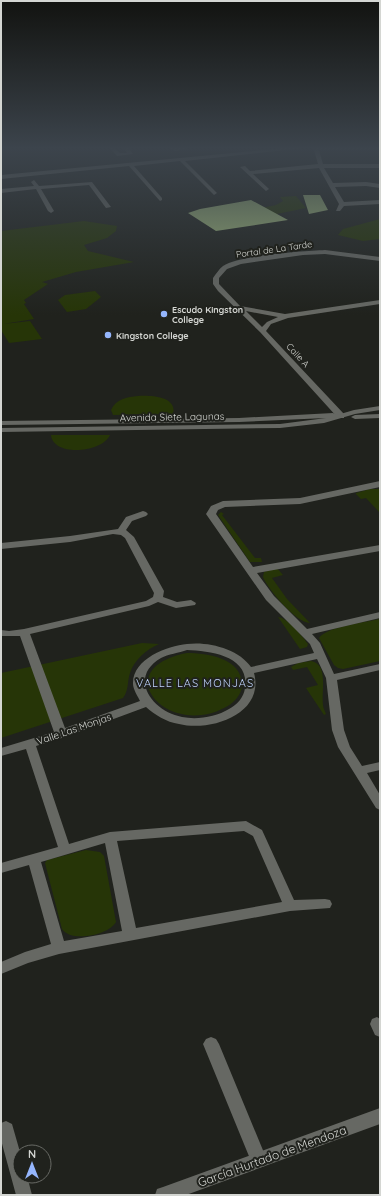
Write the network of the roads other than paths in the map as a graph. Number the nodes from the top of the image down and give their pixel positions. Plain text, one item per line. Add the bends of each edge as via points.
1 (46, 203) edge
2 (106, 203) edge
3 (365, 203) edge
4 (342, 204) joint
5 (108, 206) dead end
6 (338, 210) dead end
7 (51, 212) dead end
8 (380, 259) edge
9 (380, 302) edge
10 (239, 308) junction
11 (287, 316) junction
12 (262, 331) junction
13 (380, 408) edge
14 (341, 416) junction
15 (380, 416) edge
16 (1, 423) edge
17 (1, 430) edge
18 (380, 484) edge
19 (143, 514) dead end
20 (121, 531) junction
21 (1, 546) edge
22 (380, 548) edge
23 (250, 571) junction
24 (158, 599) junction
25 (191, 603) dead end
26 (380, 615) edge
27 (24, 632) junction
28 (306, 632) junction
29 (2, 634) edge
30 (320, 655) junction
31 (380, 667) edge
32 (248, 671) junction
33 (331, 678) junction
34 (146, 703) junction
35 (61, 734) junction
36 (30, 744) junction
37 (1, 752) edge
38 (380, 766) edge
39 (359, 771) junction
40 (380, 805) edge
41 (110, 836) junction
42 (65, 850) junction
43 (34, 860) junction
44 (1, 868) edge
45 (325, 904) dead end
46 (290, 906) junction
47 (130, 935) junction
48 (59, 948) junction
49 (1, 968) edge
50 (211, 1044) dead end
51 (380, 1116) edge
52 (6, 1129) dead end
53 (259, 1160) junction
54 (24, 1195) edge
55 (164, 1195) edge

1 - 7 street
2 - 5 street
3 - 4 street
4 - 6 street
8 - 10 street, Portal de La Tarde via 310,252 230,265 221,271 215,281 220,290
9 - 11 street
10 - 11 street
10 - 12 street, Calle A
11 - 12 street via 269,323
12 - 14 street, Calle A
13 - 14 street, Avenida Siete Lagunas
14 - 15 street, Avenida Siete Lagunas
14 - 16 street, Avenida Siete Lagunas
14 - 17 street, Avenida Siete Lagunas via 324,421 266,427
18 - 23 street via 300,501 223,504 214,508 211,514
19 - 20 street via 130,520
20 - 21 street
20 - 24 street via 129,537 159,591
22 - 23 street
23 - 28 street via 270,598
24 - 25 street via 176,605
24 - 27 street
26 - 28 street
27 - 29 street
27 - 35 street
28 - 30 street via 316,643
30 - 32 street
30 - 33 street
31 - 33 street
32 - 34 street via 252,688 246,700 236,710 214,719 176,719 154,710
32 - 34 street via 237,659 214,649 187,647 167,652 150,661 140,674 138,689
33 - 39 street via 338,730 344,747
34 - 35 street, Valle Las Monjas
35 - 36 street, Valle Las Monjas
36 - 37 street, Valle Las Monjas
36 - 42 street
38 - 39 street
39 - 40 street
41 - 42 street
41 - 46 street via 239,826 251,828 260,837
41 - 47 street
42 - 43 street
43 - 44 street
43 - 48 street
45 - 46 street
46 - 47 street
47 - 48 street
48 - 49 street
50 - 53 street
51 - 53 street, García Hurtado de Mendoza
52 - 54 street
53 - 55 street, García Hurtado de Mendoza

